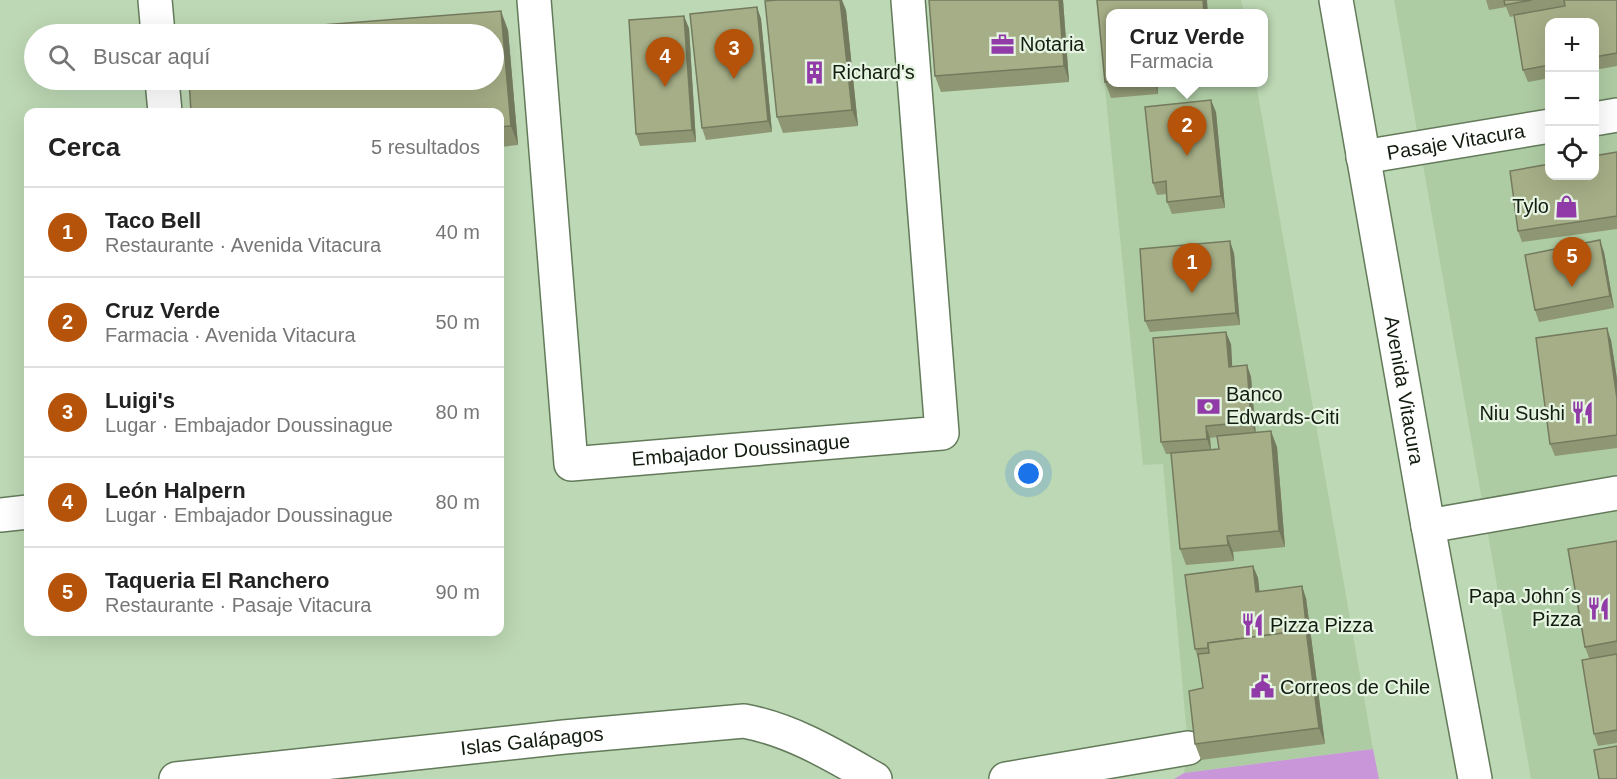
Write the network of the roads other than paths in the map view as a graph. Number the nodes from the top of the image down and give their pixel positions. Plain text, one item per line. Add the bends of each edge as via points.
1 (155, 0) edge
2 (534, 0) edge
3 (908, 0) edge
4 (1336, 0) edge
5 (157, 24) edge
6 (163, 90) edge
7 (165, 108) edge
8 (1617, 115) edge
9 (1599, 118) edge
10 (1545, 127) edge
11 (1363, 157) junction
12 (1617, 493) edge
13 (24, 512) edge
14 (0, 515) edge
15 (1428, 526) junction
16 (1188, 748) dead end
17 (176, 779) edge
18 (875, 779) edge
19 (1006, 779) edge
20 (1475, 779) edge

1 - 5 street
2 - 3 street, Embajador Doussinague via 571,464 942,433
4 - 11 street, Avenida Vitacura
6 - 7 street
8 - 9 street
10 - 11 street, Pasaje Vitacura
11 - 15 street, Avenida Vitacura
12 - 15 street
13 - 14 street
15 - 20 street, Avenida Vitacura
16 - 19 street
17 - 18 street, Islas Galápagos via 564,736 744,721 796,736

